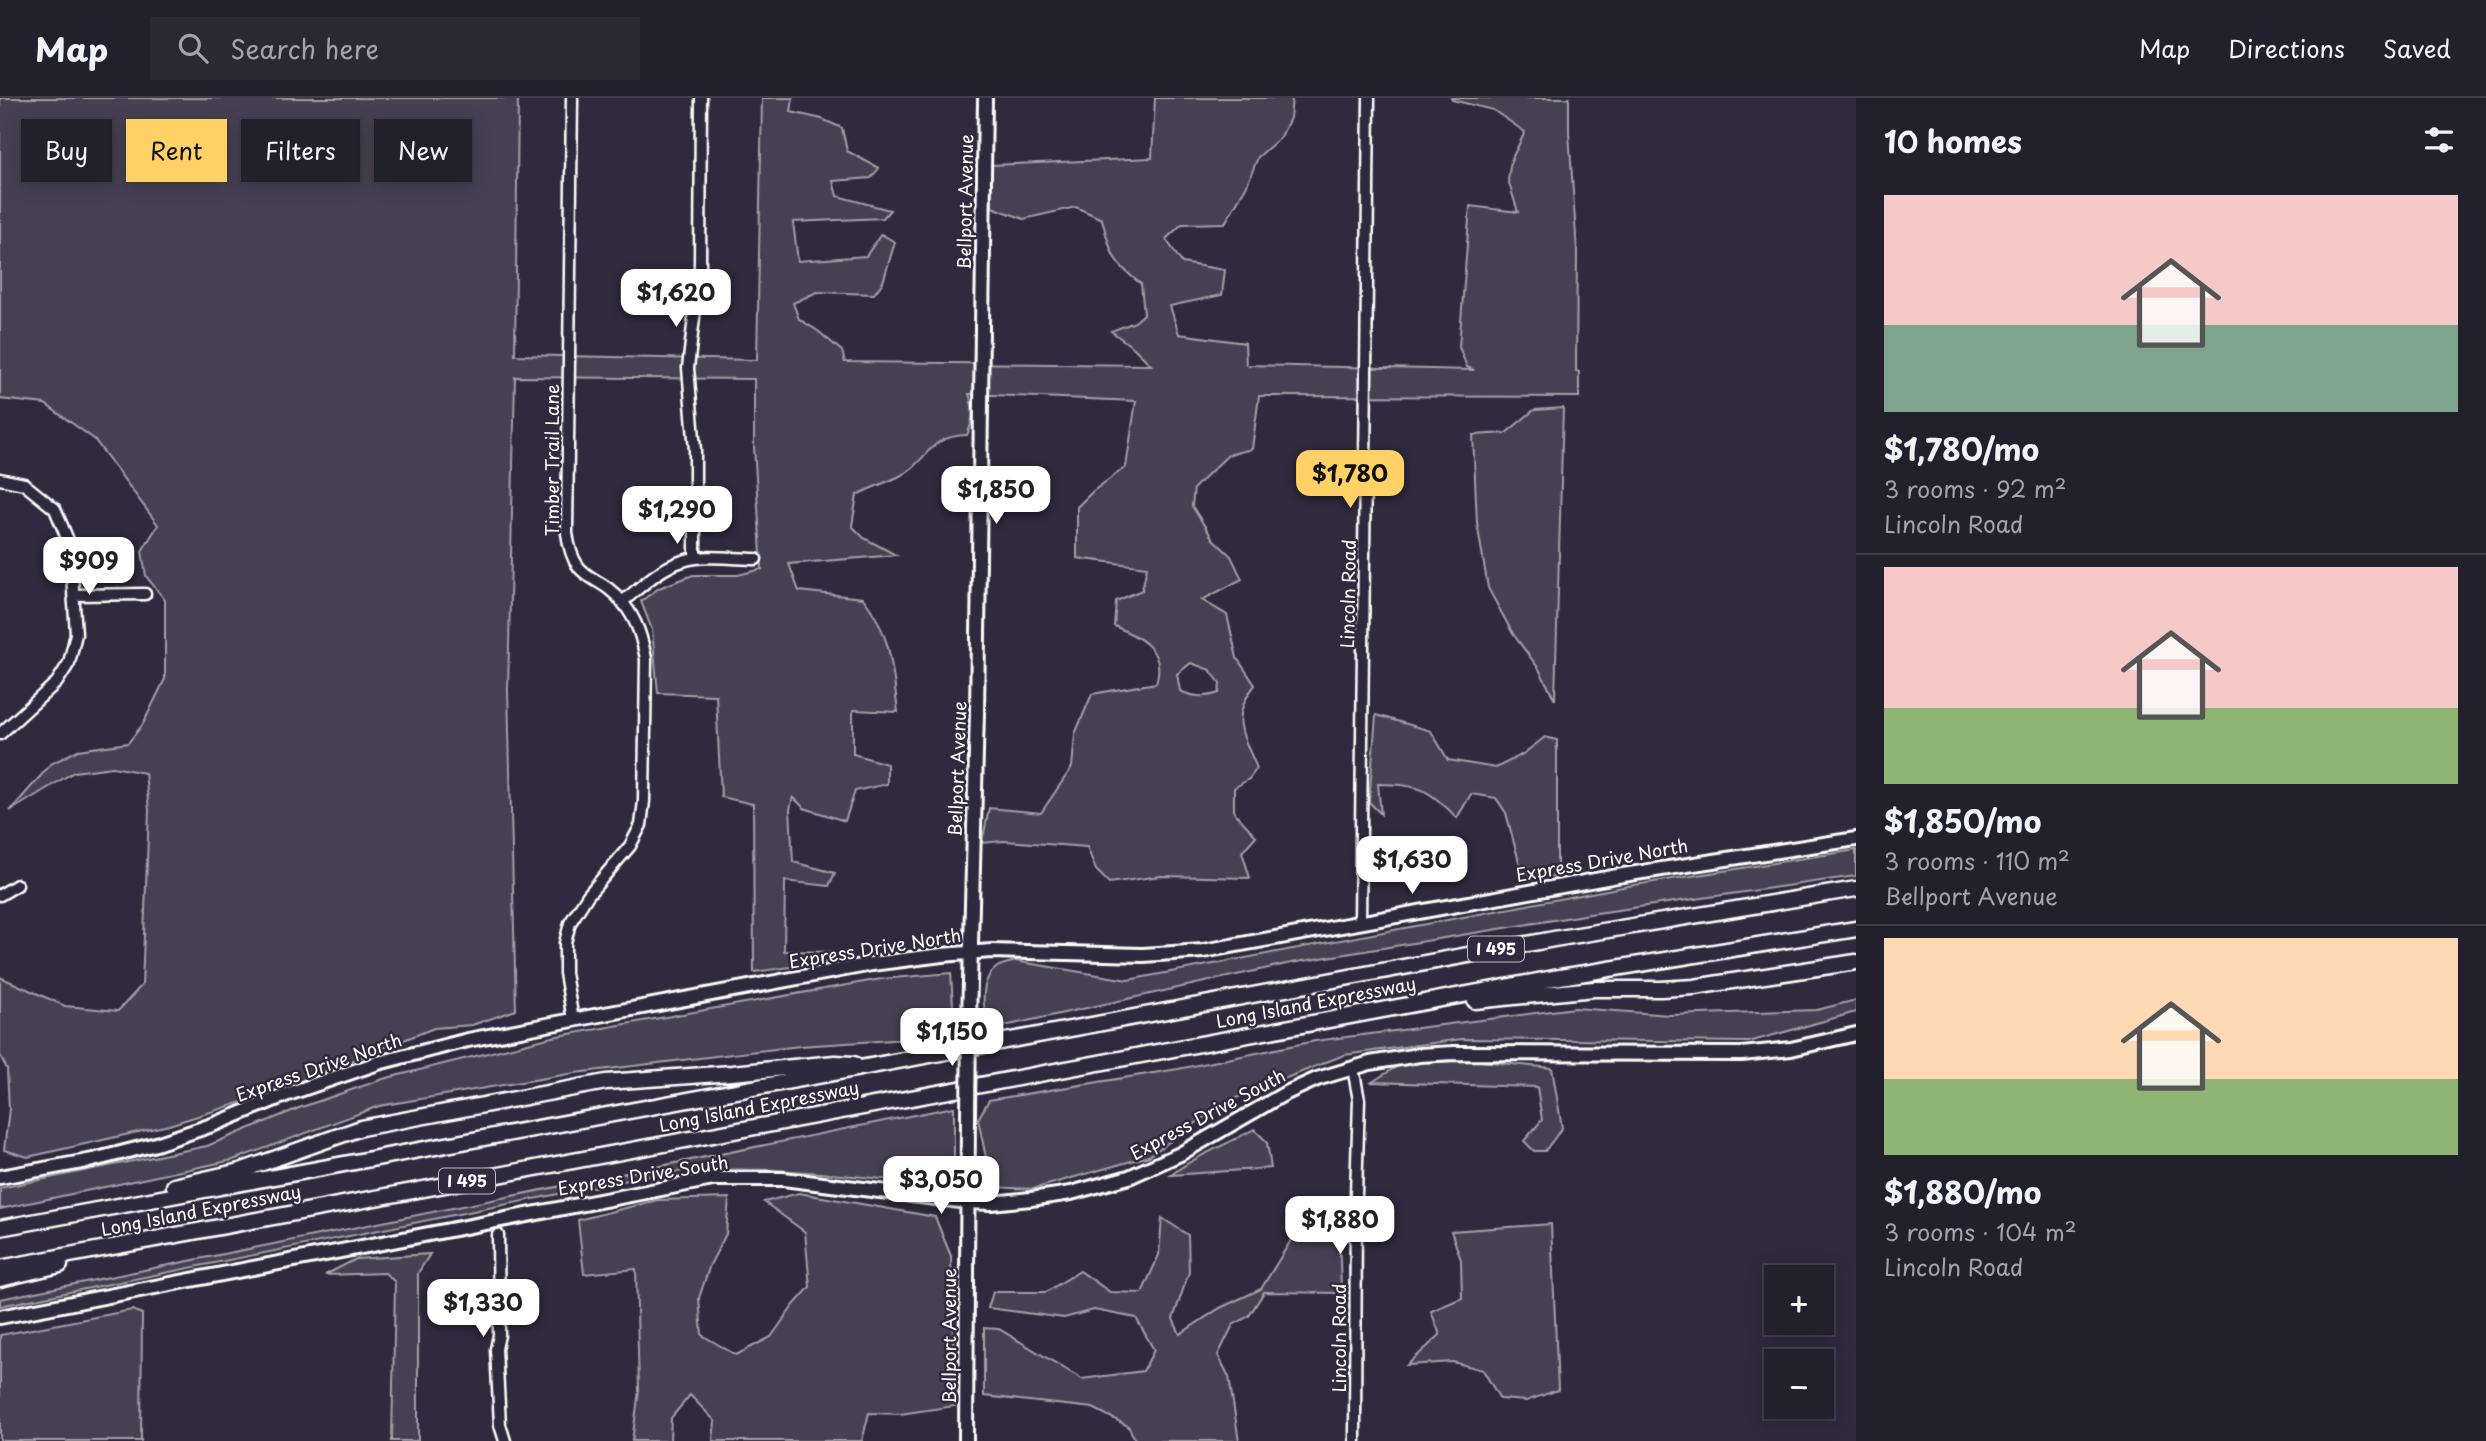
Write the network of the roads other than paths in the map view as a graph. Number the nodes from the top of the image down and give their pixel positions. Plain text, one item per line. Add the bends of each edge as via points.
1 (572, 98) edge
2 (701, 98) edge
3 (985, 98) edge
4 (1370, 98) edge
5 (0, 479) edge
6 (695, 558) junction
7 (756, 559) dead end
8 (145, 594) dead end
9 (73, 595) junction
10 (622, 602) junction
11 (0, 734) edge
12 (1856, 839) edge
13 (17, 885) dead end
14 (1856, 890) edge
15 (0, 895) edge
16 (1360, 923) junction
17 (1856, 929) edge
18 (970, 952) junction
19 (1856, 962) edge
20 (1416, 1004) junction
21 (573, 1020) junction
22 (1856, 1034) edge
23 (872, 1066) junction
24 (1353, 1068) junction
25 (0, 1177) edge
26 (141, 1202) junction
27 (968, 1202) junction
28 (0, 1228) edge
29 (498, 1235) dead end
30 (132, 1244) junction
31 (0, 1268) edge
32 (0, 1279) edge
33 (0, 1317) edge
34 (505, 1441) edge
35 (967, 1441) edge
36 (1355, 1441) edge

1 - 10 street, Timber Trail Lane via 567,533 576,566
2 - 6 street via 699,267 688,368 695,450
3 - 18 main road, Bellport Avenue
4 - 16 street, Lincoln Road
5 - 9 street via 24,484 55,509 70,545
6 - 7 street
6 - 10 street via 658,573
8 - 9 street
9 - 11 street via 76,634 69,663 57,682
10 - 21 street, Timber Trail Lane via 641,636 646,659 645,801 642,825 630,846 570,923 565,973
12 - 16 main road, Express Drive North
13 - 15 street
14 - 23 highway, Long Island Expressway / I 495 via 1541,941
16 - 18 main road, Express Drive North via 1182,954
17 - 20 highway, Long Island Expressway / I 495
18 - 21 main road, Express Drive North via 873,964
18 - 27 main road, Bellport Avenue, bridge
19 - 20 highway via 1685,988 1604,988
20 - 30 highway, Long Island Expressway / I 495
21 - 25 main road, Express Drive North via 411,1054 333,1077 156,1144
22 - 24 main road, Express Drive South via 1755,1054 1454,1053 1403,1057
23 - 26 highway, Long Island Expressway / I 495
23 - 26 highway via 835,1063 627,1079 540,1094 361,1128 240,1171 171,1187
24 - 27 main road, Express Drive South via 1284,1094 1180,1154 1129,1177 1052,1196
24 - 36 street, Lincoln Road via 1359,1100
26 - 28 highway, Long Island Expressway / I 495
27 - 33 main road, Express Drive South via 783,1179 713,1179
27 - 35 main road, Bellport Avenue
29 - 34 street via 496,1349
30 - 31 highway, Long Island Expressway / I 495
30 - 32 highway

